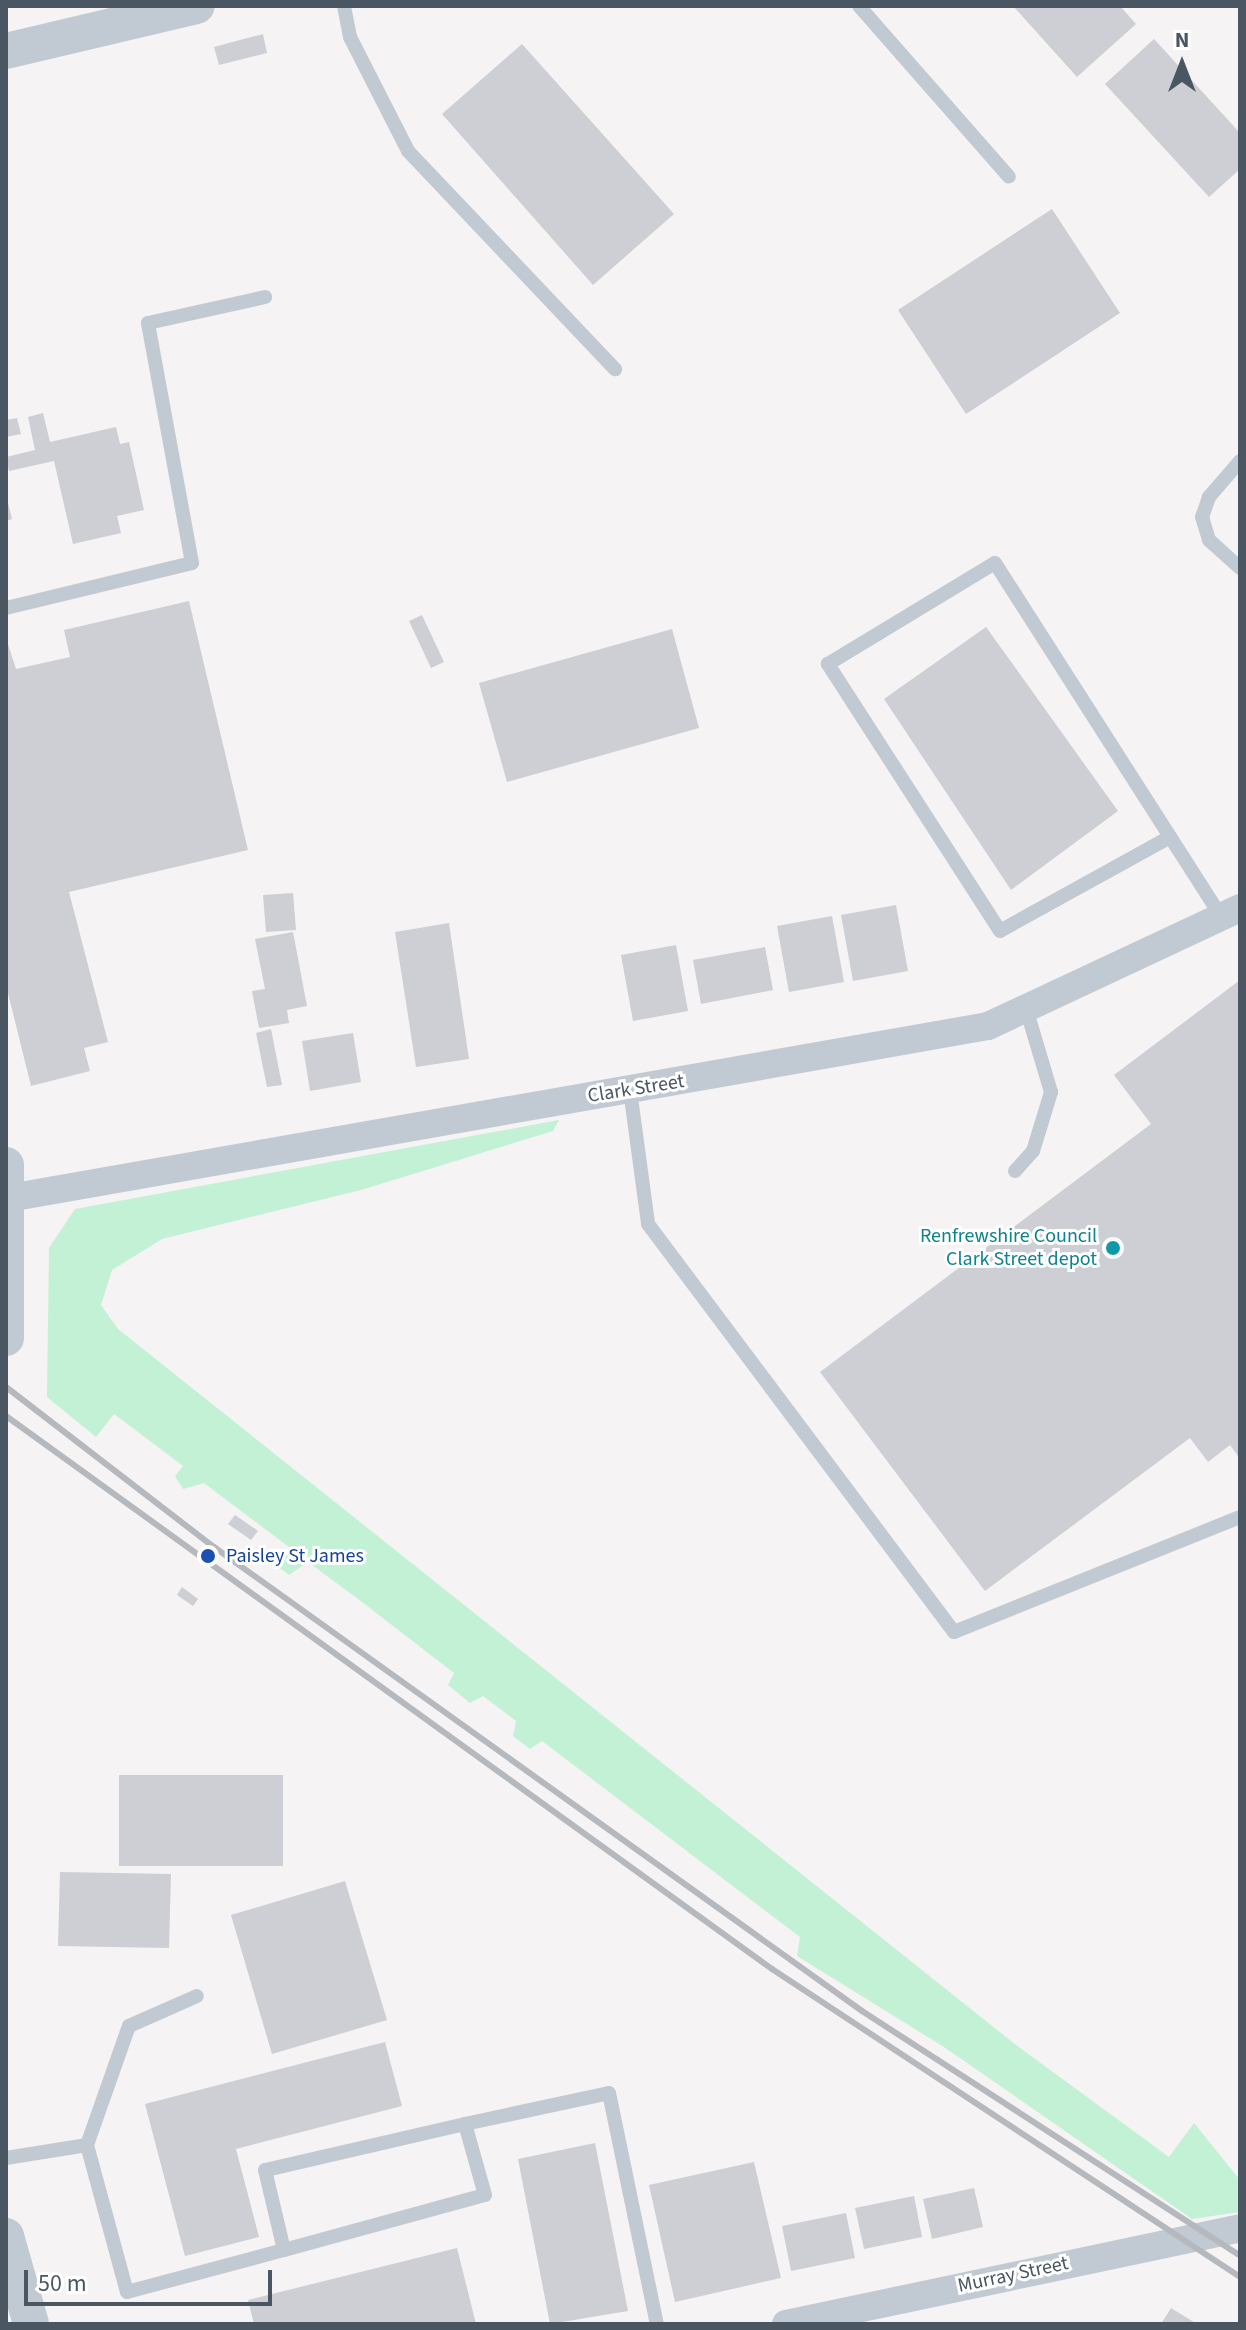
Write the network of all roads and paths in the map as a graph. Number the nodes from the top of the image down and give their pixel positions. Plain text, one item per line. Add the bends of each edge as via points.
1 (197, 6) edge
2 (344, 6) edge
3 (859, 6) edge
4 (6, 51) edge
5 (1009, 177) dead end
6 (265, 297) dead end
7 (615, 369) dead end
8 (1240, 461) edge
9 (1240, 568) edge
10 (6, 608) edge
11 (1170, 837) junction
12 (1231, 912) edge
13 (1026, 1008) junction
14 (630, 1090) junction
15 (1015, 1171) dead end
16 (8, 1181) edge
17 (7, 1252) edge
18 (6, 1338) edge
19 (1240, 1517) edge
20 (197, 1996) dead end
21 (465, 2124) junction
22 (87, 2145) junction
23 (6, 2158) edge
24 (1240, 2228) edge
25 (6, 2236) edge
26 (284, 2250) junction
27 (31, 2324) edge
28 (657, 2324) edge
29 (786, 2324) edge

1 - 4 street
2 - 7 lane via 350,37 408,151
3 - 5 lane
6 - 10 lane via 148,323 192,563
8 - 9 lane via 1209,497 1202,517 1209,540
11 - 11 lane via 995,563 828,664 1000,931
11 - 12 lane
12 - 13 street, Clark Street
13 - 14 street, Clark Street via 988,1026
13 - 15 lane via 1051,1092 1033,1151
14 - 16 street, Clark Street
14 - 19 lane via 648,1224 954,1632
16 - 17 street
17 - 18 street
20 - 22 lane via 129,2026
21 - 26 lane via 485,2195
21 - 26 lane via 265,2170
21 - 28 lane via 609,2093
22 - 23 lane
22 - 26 lane via 127,2292
24 - 29 street, Murray Street
25 - 27 street

